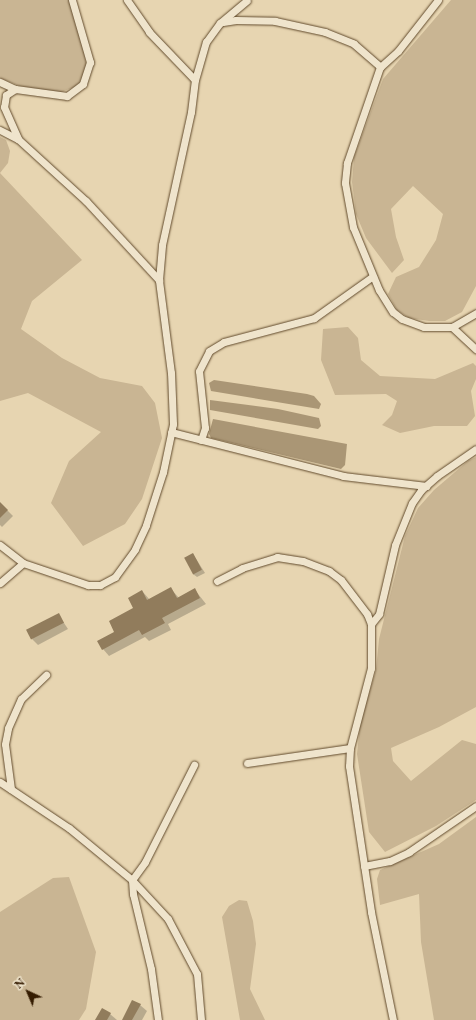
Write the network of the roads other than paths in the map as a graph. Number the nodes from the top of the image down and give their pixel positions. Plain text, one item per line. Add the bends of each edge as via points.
1 (72, 0) edge
2 (127, 0) edge
3 (247, 0) edge
4 (438, 0) edge
5 (220, 23) junction
6 (380, 67) junction
7 (195, 80) junction
8 (0, 82) edge
9 (14, 89) junction
10 (0, 130) edge
11 (18, 139) junction
12 (373, 276) junction
13 (159, 280) junction
14 (476, 313) edge
15 (452, 327) junction
16 (476, 349) edge
17 (171, 432) junction
18 (201, 440) junction
19 (476, 449) edge
20 (426, 486) junction
21 (0, 545) edge
22 (23, 563) junction
23 (217, 581) dead end
24 (0, 583) edge
25 (371, 624) junction
26 (46, 675) dead end
27 (350, 748) junction
28 (246, 762) dead end
29 (194, 765) dead end
30 (0, 782) edge
31 (11, 789) junction
32 (476, 806) edge
33 (364, 866) junction
34 (132, 880) junction
35 (158, 1020) edge
36 (201, 1020) edge
37 (393, 1020) edge

1 - 9 street via 90,62 90,70 83,84 67,96
2 - 7 street via 149,32
3 - 5 street
4 - 6 street via 398,51
5 - 6 street via 236,20 275,21 325,32 354,44
5 - 7 street via 206,42
6 - 12 street via 347,163 345,183 348,214
7 - 13 street via 191,112 162,245
8 - 9 street
9 - 11 street via 6,95 4,107
10 - 11 street
11 - 13 street via 86,201
12 - 15 street via 387,304 402,319 424,327
12 - 18 street via 314,318 224,342 208,350 199,371 204,417
13 - 17 street via 171,373
14 - 15 street
15 - 16 street
17 - 18 street
17 - 22 street via 163,472 146,525 127,563 115,577 100,586 88,585
18 - 20 street via 343,476
19 - 20 street
20 - 25 street via 412,503 395,545 379,614
21 - 22 street
22 - 24 street
23 - 25 street via 242,568 277,557 302,561 329,571 341,580 354,594
25 - 27 street via 371,668
26 - 31 street via 21,699 8,728 5,744
27 - 28 street
27 - 33 street via 349,766
29 - 34 street via 145,862
30 - 31 street
31 - 34 street via 69,828
32 - 33 street via 409,852 390,861
33 - 37 street
34 - 35 street via 151,969
34 - 36 street via 168,919 197,974

